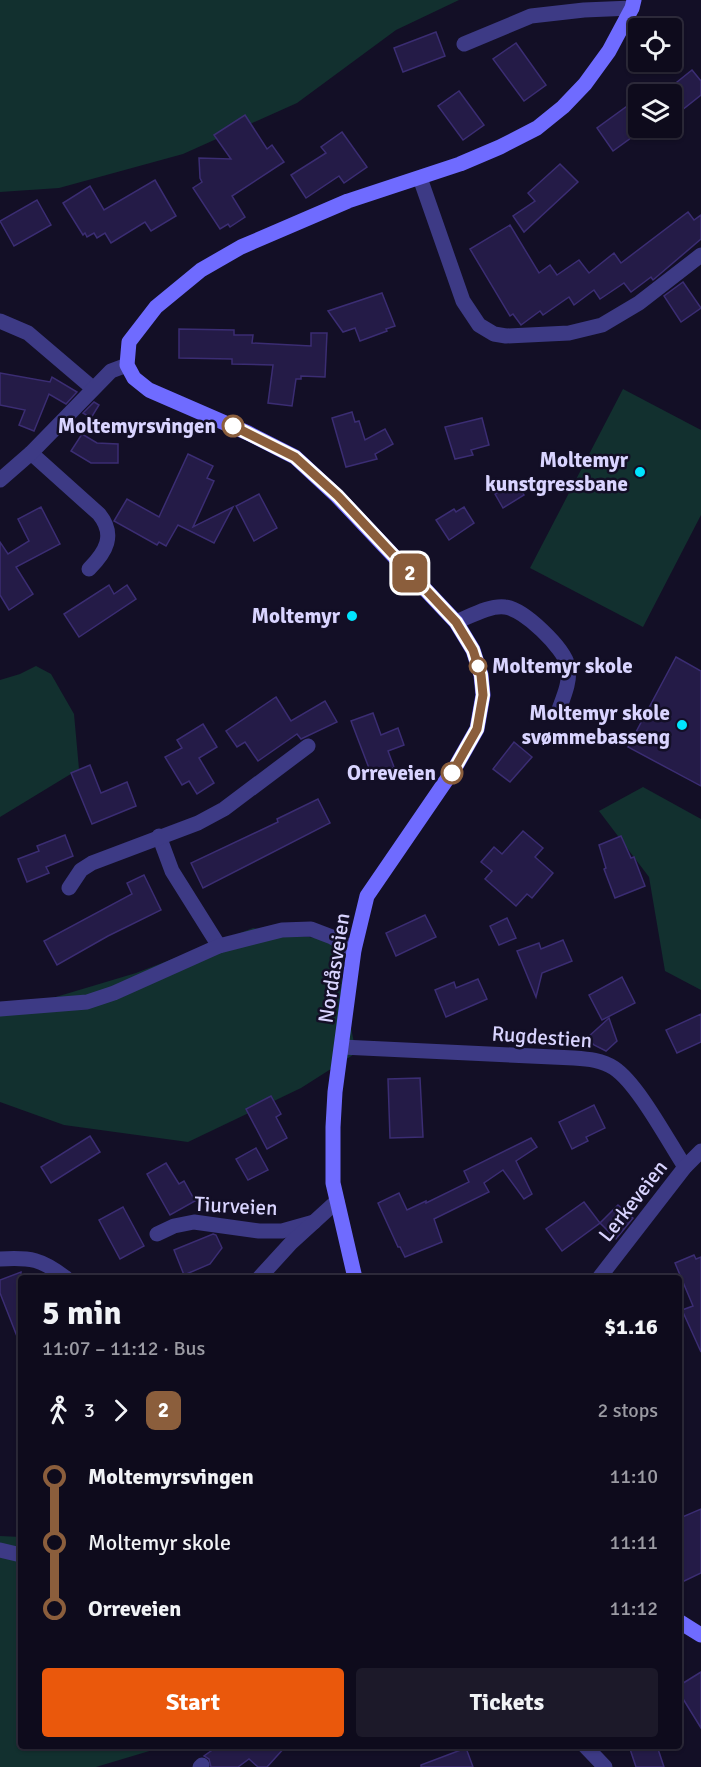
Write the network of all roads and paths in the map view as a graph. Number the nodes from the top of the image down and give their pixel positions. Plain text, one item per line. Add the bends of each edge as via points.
1 (633, 4) edge
2 (464, 44) dead end
3 (420, 178) junction
4 (701, 255) edge
5 (0, 321) edge
6 (127, 365) junction
7 (92, 390) junction
8 (31, 453) junction
9 (0, 480) edge
10 (89, 569) dead end
11 (456, 622) junction
12 (558, 712) dead end
13 (308, 746) dead end
14 (159, 836) junction
15 (69, 888) dead end
16 (219, 946) junction
17 (354, 950) junction
18 (0, 1009) edge
19 (342, 1047) junction
20 (701, 1151) edge
21 (685, 1167) junction
22 (337, 1201) junction
23 (314, 1222) junction
24 (157, 1234) dead end
25 (0, 1259) edge
26 (62, 1275) edge
27 (262, 1275) edge
28 (354, 1275) edge
29 (601, 1275) edge
30 (0, 1550) edge
31 (18, 1554) edge
32 (682, 1623) edge
33 (701, 1635) edge
34 (588, 1749) edge
35 (605, 1767) edge

1 - 2 street via 531,16
1 - 3 main road via 609,51 563,107 537,128 500,147
3 - 4 street via 463,301 479,325 494,334 569,333 602,325 639,303
3 - 6 main road via 292,224 201,270 149,315 129,342
5 - 7 street via 28,333
6 - 7 street via 111,371
6 - 11 main road via 134,378 149,390 295,457 338,496
7 - 8 street
8 - 9 street
8 - 10 street via 106,523 107,542
11 - 12 street via 496,607 524,614 561,650 568,666
11 - 17 main road, Nordåsveien via 473,650 481,675 483,695 477,729 367,896
13 - 14 street via 224,809
14 - 15 street via 92,863 81,870
14 - 16 street via 172,871
16 - 17 street via 282,930 310,929
16 - 18 street via 87,1002
17 - 19 main road, Nordåsveien
19 - 21 street, Rugdestien via 598,1061 629,1080
19 - 22 main road, Nordåsveien via 333,1127 333,1183
20 - 21 street, Lerkeveien
21 - 29 street, Lerkeveien
22 - 23 street, Tiurveien
22 - 28 main road, Nordåsveien
23 - 24 street, Tiurveien via 282,1231 194,1222
23 - 27 street, Tiurveien
25 - 26 street via 22,1257 40,1261
30 - 31 street
32 - 33 main road
34 - 35 street

